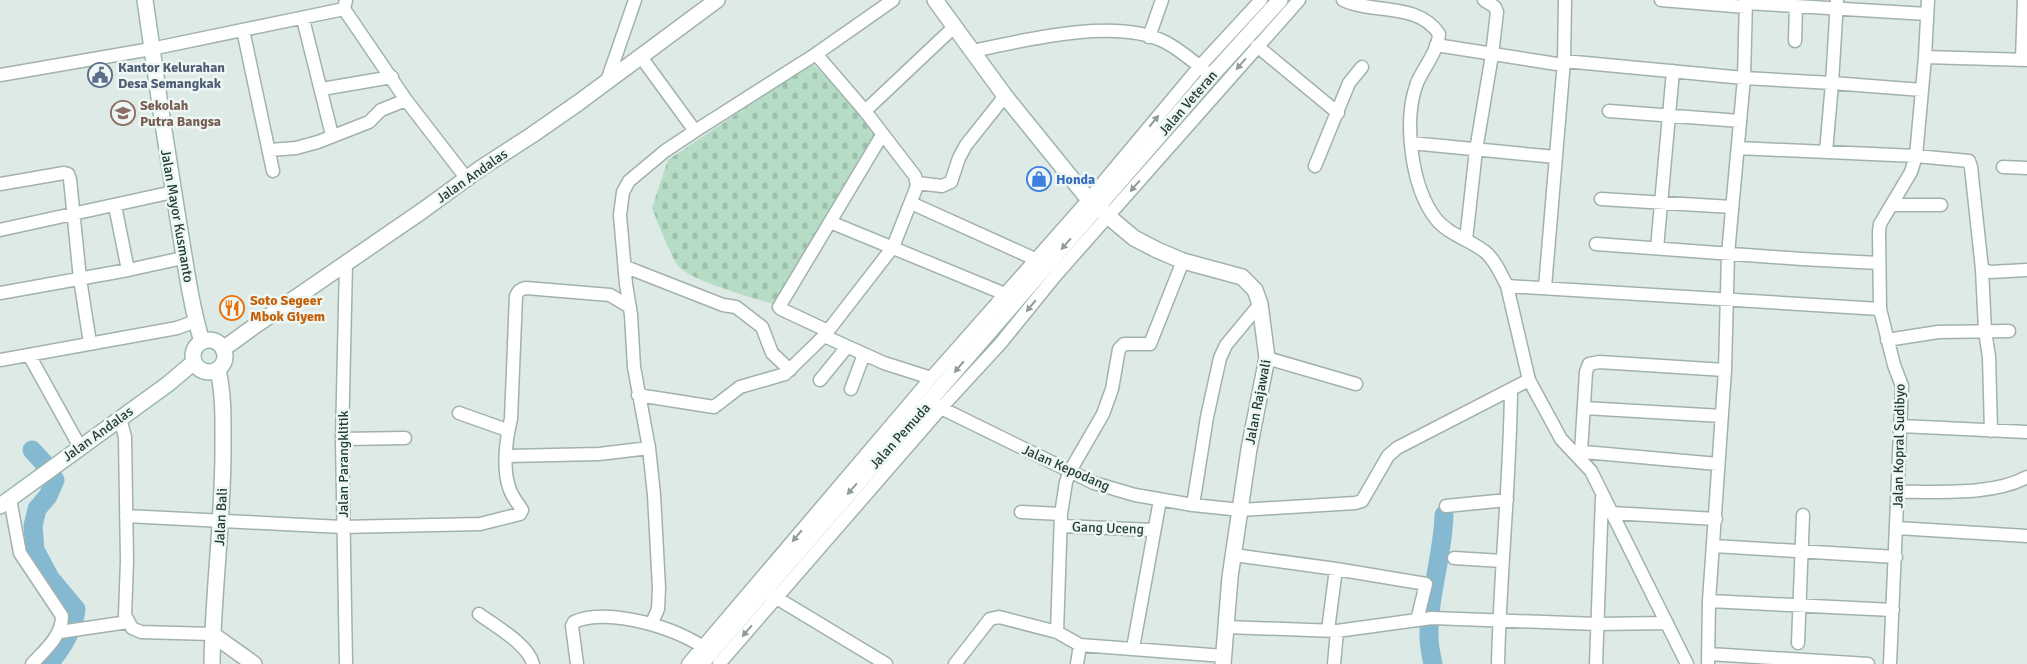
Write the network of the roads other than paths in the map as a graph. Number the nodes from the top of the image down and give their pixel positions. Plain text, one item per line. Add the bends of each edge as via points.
1 (144, 0) edge
2 (635, 0) edge
3 (717, 0) edge
4 (893, 0) edge
5 (935, 0) edge
6 (1162, 0) edge
7 (1262, 0) edge
8 (1280, 0) edge
9 (1299, 0) edge
10 (1343, 0) edge
11 (1484, 0) edge
12 (1565, 0) edge
13 (1661, 0) edge
14 (1928, 0) edge
15 (2024, 0) edge
16 (1678, 1) edge
17 (345, 4) edge
18 (1746, 4) edge
19 (1837, 4) edge
20 (1796, 6) junction
21 (1927, 14) junction
22 (302, 19) junction
23 (954, 27) junction
24 (244, 30) junction
25 (1149, 36) junction
26 (1795, 41) dead end
27 (1436, 45) junction
28 (1257, 46) junction
29 (151, 49) junction
30 (973, 51) junction
31 (816, 54) junction
32 (1492, 55) junction
33 (641, 57) junction
34 (1925, 57) junction
35 (2024, 60) edge
36 (1563, 63) junction
37 (1362, 67) dead end
38 (1205, 71) junction
39 (1673, 71) junction
40 (0, 75) edge
41 (392, 77) junction
42 (1744, 78) junction
43 (607, 82) junction
44 (1832, 83) junction
45 (322, 89) junction
46 (1922, 90) junction
47 (1005, 96) junction
48 (406, 100) junction
49 (865, 111) junction
50 (1609, 111) dead end
51 (1338, 113) junction
52 (1669, 116) junction
53 (1740, 121) junction
54 (695, 131) junction
55 (332, 135) junction
56 (882, 135) junction
57 (1411, 143) junction
58 (1738, 148) junction
59 (270, 150) junction
60 (1476, 150) junction
61 (1826, 152) junction
62 (1916, 156) junction
63 (1556, 157) junction
64 (1315, 166) dead end
65 (2003, 167) dead end
66 (2027, 168) edge
67 (273, 172) dead end
68 (467, 179) junction
69 (917, 183) junction
70 (0, 184) edge
71 (173, 192) junction
72 (1601, 199) dead end
73 (911, 203) junction
74 (1661, 203) junction
75 (1892, 205) junction
76 (1941, 205) dead end
77 (115, 206) junction
78 (1732, 207) junction
79 (1098, 208) junction
80 (73, 213) junction
81 (830, 222) junction
82 (0, 230) edge
83 (1466, 240) junction
84 (1596, 244) dead end
85 (893, 247) junction
86 (1657, 248) junction
87 (1728, 254) junction
88 (183, 258) junction
89 (1035, 259) junction
90 (1183, 261) junction
91 (346, 263) junction
92 (1878, 263) junction
93 (626, 267) junction
94 (1982, 268) junction
95 (128, 270) junction
96 (2027, 270) edge
97 (80, 279) junction
98 (626, 284) junction
99 (1507, 286) junction
100 (1545, 287) junction
101 (0, 293) edge
102 (1005, 294) junction
103 (610, 295) junction
104 (1727, 299) junction
105 (1260, 304) junction
106 (630, 307) junction
107 (1880, 309) junction
108 (196, 321) junction
109 (2009, 330) dead end
110 (1985, 331) junction
111 (826, 334) junction
112 (1888, 340) junction
113 (202, 342) junction
114 (90, 343) junction
115 (846, 346) junction
116 (224, 349) junction
117 (864, 354) junction
118 (29, 355) junction
119 (1267, 358) junction
120 (0, 360) edge
121 (194, 362) junction
122 (218, 370) junction
123 (790, 370) junction
124 (1725, 370) junction
125 (930, 378) junction
126 (820, 380) dead end
127 (1529, 380) junction
128 (1356, 384) dead end
129 (852, 389) dead end
130 (1512, 390) junction
131 (638, 395) junction
132 (936, 404) junction
133 (1584, 408) junction
134 (459, 413) dead end
135 (1722, 416) junction
136 (120, 418) junction
137 (1901, 426) junction
138 (507, 430) junction
139 (1991, 431) junction
140 (2027, 432) edge
141 (405, 438) dead end
142 (342, 439) junction
143 (80, 447) junction
144 (648, 448) junction
145 (1577, 452) junction
146 (506, 456) junction
147 (1718, 464) junction
148 (1070, 471) junction
149 (2027, 477) edge
150 (1898, 492) junction
151 (1602, 496) junction
152 (1160, 500) junction
153 (1507, 500) junction
154 (5, 502) edge
155 (1193, 505) junction
156 (1446, 506) dead end
157 (1241, 510) junction
158 (1021, 512) dead end
159 (1612, 513) junction
160 (1803, 515) dead end
161 (126, 516) junction
162 (1716, 519) junction
163 (222, 520) junction
164 (1062, 520) junction
165 (342, 527) junction
166 (1897, 528) junction
167 (1153, 530) junction
168 (2027, 536) edge
169 (1714, 546) junction
170 (1801, 552) junction
171 (1234, 555) junction
172 (1896, 556) junction
173 (1454, 558) dead end
174 (1502, 562) junction
175 (1336, 569) junction
176 (771, 595) junction
177 (1710, 601) junction
178 (1799, 605) junction
179 (1893, 610) junction
180 (479, 614) dead end
181 (1423, 619) junction
182 (1498, 620) junction
183 (128, 622) junction
184 (652, 623) junction
185 (1597, 624) junction
186 (1667, 624) junction
187 (1226, 627) junction
188 (61, 631) junction
189 (1333, 631) junction
190 (1057, 632) junction
191 (212, 634) junction
192 (1798, 643) dead end
193 (1080, 645) junction
194 (1133, 648) junction
195 (708, 657) edge
196 (1709, 659) edge
197 (1223, 660) edge
198 (32, 664) edge
199 (212, 664) edge
200 (254, 664) edge
201 (346, 664) edge
202 (533, 664) edge
203 (578, 664) edge
204 (688, 664) edge
205 (886, 664) edge
206 (955, 664) edge
207 (1077, 664) edge
208 (1334, 664) edge
209 (1498, 664) edge
210 (1596, 664) edge
211 (1687, 664) edge
212 (1868, 664) edge
213 (1890, 664) edge

1 - 29 main road, Jalan Mayor Kusmanto
2 - 43 street
3 - 33 main road, Jalan Andalas
4 - 31 street
5 - 23 main road, Jalan Rajawali
6 - 25 street
7 - 38 street
8 - 38 main road, Jalan Veteran
9 - 28 street
10 - 27 street via 1417,16 1437,30 1439,38
11 - 32 street via 1497,12
12 - 36 street
13 - 16 street
14 - 21 street, Jalan Kopral Sudibyo
15 - 35 street
16 - 18 street
17 - 22 street
17 - 41 street
18 - 20 street
18 - 42 street
19 - 20 street
19 - 21 street
19 - 44 street
20 - 26 street
21 - 34 street, Jalan Kopral Sudibyo
22 - 24 street
22 - 45 street
23 - 30 main road, Jalan Rajawali
23 - 49 street
24 - 29 street
24 - 59 street
25 - 30 street via 1108,30 1035,37
25 - 38 street via 1166,42
27 - 32 street
27 - 57 street via 1414,92
28 - 51 street
28 -> 79 street
29 - 40 street
29 - 71 main road, Jalan Mayor Kusmanto
30 - 47 main road, Jalan Rajawali
31 - 49 street
31 - 54 street
32 - 36 street
32 - 60 street
33 - 43 main road, Jalan Andalas
33 - 54 street
34 - 35 street
34 - 46 street, Jalan Kopral Sudibyo
36 - 39 street
36 - 63 street
37 - 51 street via 1349,83
38 - 79 main road, Jalan Veteran
39 - 42 street
39 - 52 street
41 - 45 street
41 - 48 street
42 - 44 street
42 - 53 street
43 - 68 main road, Jalan Andalas
44 - 46 street
44 - 61 street
45 - 55 street
46 - 62 street, Jalan Kopral Sudibyo
47 - 69 street via 966,145 951,182 942,186
47 - 79 main road, Jalan Rajawali
48 - 55 street via 381,110 369,122
48 - 68 street
49 - 56 street
50 - 52 street
51 - 64 street
52 - 53 street
52 - 74 street
53 - 58 street
54 - 93 street via 643,169 623,192 620,215
55 - 59 street via 296,148
56 - 69 street via 915,176
56 - 81 street
57 - 60 street
57 - 83 street via 1425,202 1444,228
58 - 61 street
58 - 78 street
59 - 67 street
60 - 63 street
60 - 83 street
61 - 62 street
62 - 75 street, Jalan Kopral Sudibyo via 1911,172
62 - 94 street via 1962,159 1971,163
63 - 100 street
65 - 66 street
68 - 91 main road, Jalan Andalas
69 - 73 street
70 - 80 street via 66,173 70,178
71 - 77 street
71 - 88 main road, Jalan Mayor Kusmanto
72 - 74 street
73 - 85 street
73 - 89 street
74 - 78 street
74 - 86 street
75 - 76 street
75 - 92 street, Jalan Kopral Sudibyo via 1880,224
77 - 80 street
77 - 95 street
78 - 87 street
79 - 89 street
79 - 90 main road, Jalan Rajawali via 1134,238
79 -> 132 main road, Jalan Pemuda via 1012,305
80 - 82 street
80 - 97 street
81 - 85 street
81 - 111 street via 779,304 781,309
83 - 99 street via 1485,251
84 - 86 street
85 - 102 street
85 - 111 street
86 - 87 street
87 - 92 street
87 - 104 street
88 - 95 street
88 - 108 main road, Jalan Mayor Kusmanto
89 - 102 street
90 - 105 main road, Jalan Rajawali via 1242,277 1255,290
90 - 148 street via 1150,344 1124,344 1119,349 1112,389 1103,414
91 - 116 main road, Jalan Andalas
91 - 142 street, Jalan Parangklitik
92 - 107 street, Jalan Kopral Sudibyo
93 - 98 street
93 - 123 street via 736,307 762,327 772,353
94 - 96 street via 1990,272
94 - 110 street
95 - 97 street
97 - 101 street
97 - 114 street
98 - 103 street
98 - 106 street
99 - 100 street
99 - 127 street
100 - 104 street
102 - 125 street
103 - 106 street
103 - 138 street via 526,288 517,292 511,419
104 - 107 street
104 - 124 street
105 - 119 main road, Jalan Rajawali
105 - 155 street via 1226,345 1220,358
106 - 131 street
107 - 112 street, Jalan Kopral Sudibyo
108 - 113 main road, Jalan Mayor Kusmanto
108 - 114 street via 177,328
109 - 110 street
110 - 112 street via 1938,332
110 - 139 street
111 - 115 street
111 - 123 street
112 - 137 street, Jalan Kopral Sudibyo via 1902,386
113 - 116 main road via 212,341
113 - 121 main road, Jalan Andalas via 194,351
114 - 118 street
115 - 117 street
115 - 126 street
116 - 122 main road via 224,363
117 - 125 street
117 - 129 street
118 - 120 street
118 - 143 street
119 - 128 street
119 - 157 main road, Jalan Rajawali
121 - 122 main road via 204,372
121 - 136 main road, Jalan Andalas
122 - 163 main road, Jalan Bali via 223,398
123 - 131 street via 740,386 714,407
124 - 133 street via 1594,362 1586,368
124 - 135 street
125 -> 195 street
127 - 130 street
127 - 145 street via 1561,439
130 - 153 street
130 - 157 street, Jalan Kepodang via 1397,448 1388,456 1362,501
131 - 144 street
132 - 148 street, Jalan Kepodang
132 -> 176 main road, Jalan Pemuda via 831,514
133 - 135 street
133 - 145 street
134 - 138 street
135 - 147 street
136 - 143 main road, Jalan Andalas
136 - 161 street via 125,437
137 - 139 street
137 - 150 street, Jalan Kopral Sudibyo
138 - 146 street
139 - 140 street
141 - 142 street
142 - 165 street, Jalan Parangklitik
143 - 154 main road, Jalan Andalas
144 - 146 street via 599,454
144 - 184 street via 659,588 658,609
145 - 147 street
145 - 151 street
146 - 165 street via 509,487 522,510 520,514 480,524
147 - 162 street
148 - 152 street, Jalan Kepodang via 1112,489
148 - 164 street
149 - 150 street via 1988,488
150 - 166 street, Jalan Kopral Sudibyo
151 - 159 street
151 - 185 street
152 - 155 street, Jalan Kepodang
152 - 167 street
153 - 156 street
153 - 174 street
154 - 188 street via 20,553 62,616
155 - 157 street, Jalan Kepodang
157 - 171 main road, Jalan Rajawali
158 - 164 street, Gang Uceng
159 - 162 street
159 - 186 street
160 - 170 street
161 - 163 street
161 - 183 street via 124,615
162 - 169 street
163 - 165 street
163 - 191 main road, Jalan Bali
164 - 167 street, Gang Uceng
164 - 190 street
165 - 201 street, Jalan Parangklitik
166 - 168 street
166 - 172 street, Jalan Kopral Sudibyo
167 - 194 street
169 - 170 street
169 - 177 street
170 - 172 street
170 - 178 street
171 - 175 street
171 - 187 main road, Jalan Rajawali
172 - 179 street, Jalan Kopral Sudibyo
173 - 174 street
174 - 182 street
175 - 181 street via 1426,584
175 - 189 street
176 -> 195 main road, Jalan Pemuda
176 - 205 street
177 - 178 street
177 - 196 street
178 - 179 street
178 - 192 street
179 - 213 street, Jalan Kopral Sudibyo
180 - 202 street via 512,638
181 - 182 street
181 - 189 street
182 - 185 street
182 - 209 street
183 - 188 street
183 - 191 street via 141,632
184 - 195 street
184 - 203 street via 609,618 574,622
185 - 186 street
185 - 210 street
186 - 211 street
187 - 189 street
187 - 197 main road, Jalan Rajawali
188 - 198 street
189 - 208 street
190 - 193 street
190 - 206 street via 999,617 990,619
191 - 199 main road, Jalan Bali
191 - 200 main road
193 - 194 street
193 - 207 street
194 - 197 street
195 - 204 street
196 - 212 street

